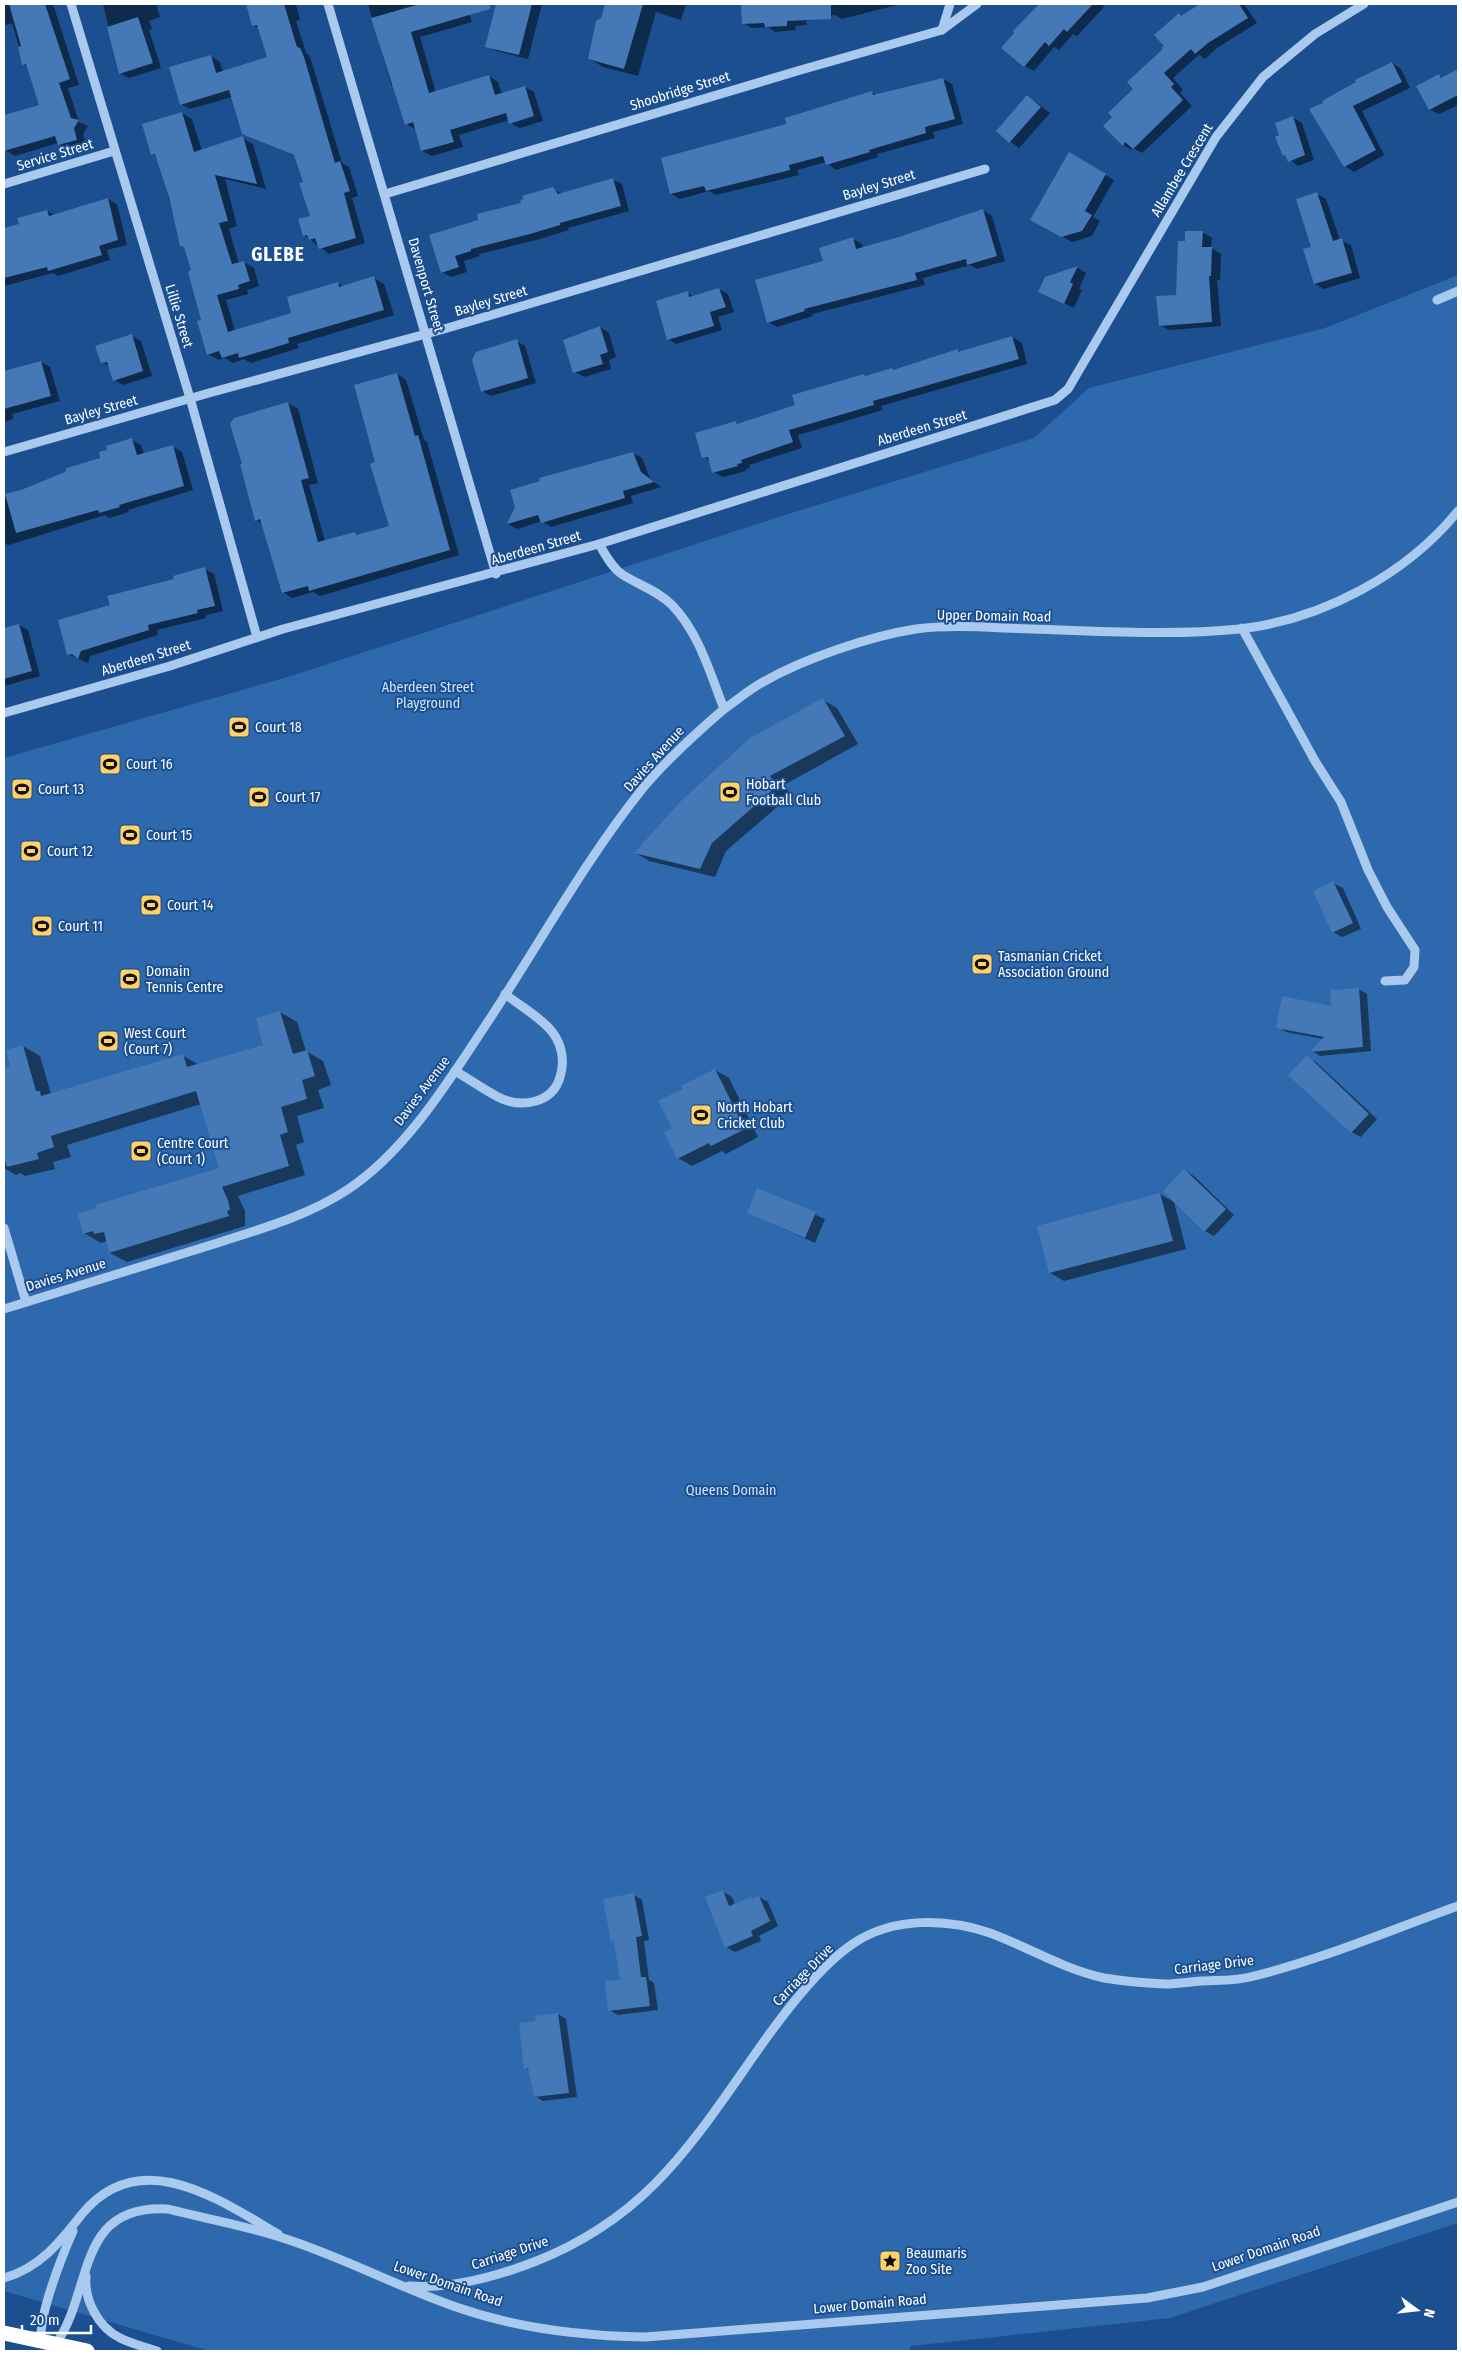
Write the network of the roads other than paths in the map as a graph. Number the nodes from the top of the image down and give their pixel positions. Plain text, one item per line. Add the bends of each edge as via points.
1 (72, 4) edge
2 (328, 4) edge
3 (950, 4) edge
4 (977, 4) edge
5 (1364, 4) edge
6 (942, 30) junction
7 (114, 151) junction
8 (985, 168) dead end
9 (4, 184) edge
10 (385, 194) junction
11 (1458, 291) edge
12 (1437, 300) dead end
13 (426, 334) junction
14 (1068, 389) joint
15 (190, 398) junction
16 (4, 452) edge
17 (1458, 511) edge
18 (599, 544) junction
19 (496, 574) junction
20 (1242, 628) junction
21 (257, 637) junction
22 (724, 708) junction
23 (4, 713) edge
24 (1384, 981) dead end
25 (506, 994) junction
26 (455, 1071) junction
27 (4, 1228) edge
28 (26, 1302) junction
29 (4, 1309) edge
30 (1458, 1906) edge
31 (1458, 2202) edge
32 (83, 2214) junction
33 (286, 2239) junction
34 (90, 2256) junction
35 (4, 2278) edge
36 (399, 2285) junction
37 (4, 2332) edge
38 (48, 2347) edge
39 (86, 2351) edge
40 (158, 2351) edge

1 - 7 street, Lillie Street
2 - 10 street, Davenport Street
3 - 6 street
4 - 6 street, Shoobridge Street
5 - 14 street, Allambee Crescent via 1315,34 1263,77 1216,137
6 - 10 street, Shoobridge Street
7 - 9 street, Service Street
7 - 15 street, Lillie Street
8 - 13 street, Bayley Street
10 - 13 street, Davenport Street
11 - 12 street
13 - 15 street, Bayley Street
13 - 19 street, Davenport Street
14 - 18 street, Aberdeen Street via 1040,406
15 - 16 street, Bayley Street
15 - 21 street, Lillie Street
17 - 20 street, Upper Domain Road via 1420,551 1361,590 1298,616
18 - 19 street, Aberdeen Street
18 - 22 street via 621,574 654,591 672,605 690,628
19 - 21 street, Aberdeen Street
20 - 22 street, Upper Domain Road via 1153,633 956,627 916,629 806,662 763,682
20 - 24 street via 1341,802 1368,870 1415,950 1414,967 1405,980
21 - 23 street, Aberdeen Street via 170,666
22 - 25 street, Davies Avenue via 680,747 643,788 565,899
25 - 26 street, Davies Avenue
25 - 26 street via 552,1031 561,1045 561,1074 556,1090 542,1100 507,1100
26 - 28 street, Davies Avenue via 425,1112 377,1165 348,1189 320,1205 237,1237
27 - 28 street
28 - 29 street, Davies Avenue
30 - 36 street, Carriage Drive via 1247,1978 1167,1984 1103,1978 1041,1956 988,1932 937,1922 891,1926 855,1942 831,1962 784,2014 693,2141 632,2206 580,2242 519,2268 445,2286
31 - 36 street, Lower Domain Road via 1203,2287 1147,2298 678,2336 614,2337 542,2330 459,2308
32 - 33 street, Lower Domain Road via 113,2189 142,2181 164,2180 198,2190
32 - 35 street, Lower Domain Road via 42,2259
32 - 38 street, Lower Domain Road via 69,2240 42,2325
33 - 34 street, Lower Domain Road via 168,2209 151,2208 125,2215 113,2223 95,2243
33 - 36 street, Lower Domain Road
34 - 38 street, Lower Domain Road via 68,2320
34 - 40 street, Lower Domain Road via 86,2284 99,2320 119,2338
37 - 38 highway
38 - 39 highway

